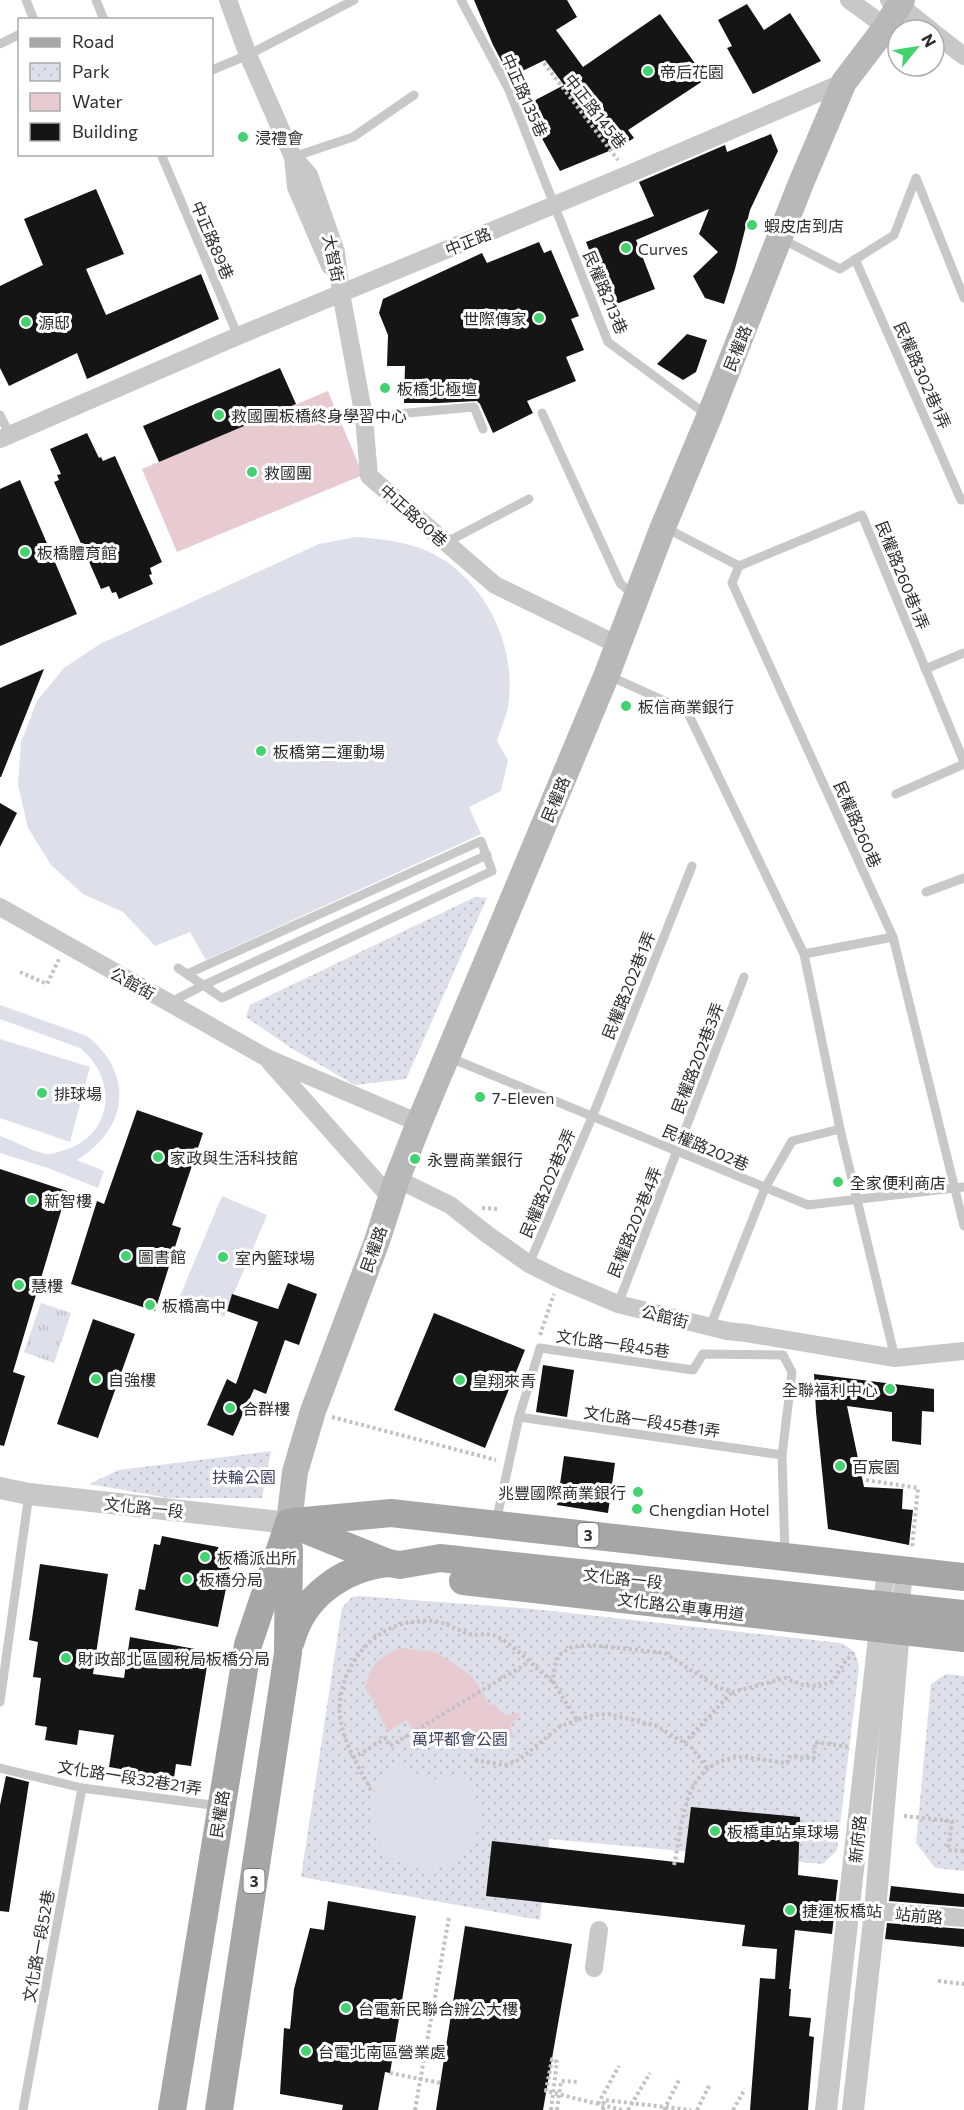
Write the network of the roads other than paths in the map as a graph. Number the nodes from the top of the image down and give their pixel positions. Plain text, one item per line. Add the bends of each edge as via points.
1 (26, 0) edge
2 (96, 0) edge
3 (228, 0) edge
4 (354, 0) edge
5 (461, 0) edge
6 (849, 0) edge
7 (897, 2) edge
8 (33, 18) edge
9 (103, 18) edge
10 (890, 18) edge
11 (916, 18) edge
12 (886, 27) joint
13 (18, 35) edge
14 (946, 42) edge
15 (0, 44) edge
16 (248, 55) junction
17 (964, 56) edge
18 (213, 70) edge
19 (844, 82) junction
20 (414, 95) dead end
21 (162, 156) edge
22 (293, 157) junction
23 (554, 206) junction
24 (780, 238) junction
25 (855, 259) junction
26 (341, 294) junction
27 (964, 298) edge
28 (238, 336) junction
29 (542, 413) dead end
30 (0, 415) edge
31 (364, 417) junction
32 (710, 417) junction
33 (483, 429) dead end
34 (5, 437) edge
35 (529, 499) dead end
36 (964, 499) edge
37 (663, 527) junction
38 (445, 543) junction
39 (739, 566) junction
40 (637, 599) junction
41 (618, 645) junction
42 (964, 653) edge
43 (925, 669) junction
44 (607, 674) junction
45 (964, 763) edge
46 (896, 794) dead end
47 (487, 855) junction
48 (692, 866) dead end
49 (964, 878) edge
50 (926, 892) dead end
51 (0, 907) edge
52 (893, 937) junction
53 (804, 954) junction
54 (178, 968) dead end
55 (187, 974) junction
56 (744, 977) dead end
57 (204, 985) junction
58 (169, 1003) junction
59 (448, 1057) junction
60 (267, 1058) junction
61 (593, 1115) junction
62 (419, 1123) junction
63 (840, 1129) junction
64 (678, 1151) junction
65 (394, 1188) junction
66 (765, 1188) junction
67 (959, 1188) edge
68 (856, 1198) junction
69 (964, 1226) edge
70 (529, 1263) junction
71 (618, 1304) junction
72 (710, 1327) junction
73 (964, 1351) edge
74 (895, 1358) junction
75 (519, 1418) junction
76 (782, 1455) junction
77 (0, 1488) edge
78 (28, 1494) junction
79 (289, 1523) junction
80 (495, 1525) junction
81 (785, 1557) junction
82 (901, 1562) junction
83 (394, 1564) junction
84 (964, 1577) edge
85 (964, 1614) edge
86 (890, 1618) junction
87 (964, 1638) edge
88 (288, 1653) junction
89 (0, 1702) edge
90 (0, 1768) edge
91 (82, 1788) junction
92 (220, 1806) junction
93 (875, 1911) junction
94 (964, 1918) edge
95 (599, 1930) dead end
96 (594, 1968) dead end
97 (24, 2110) edge
98 (172, 2110) edge
99 (219, 2110) edge
100 (826, 2110) edge
101 (853, 2110) edge

1 - 8 lane
2 - 9 lane
3 - 16 street, 大智街
4 - 16 lane
5 - 23 lane, 中正路135巷 via 509,90
6 - 12 street
7 - 10 main road, 中正路
7 - 11 street
12 - 19 main road, 中正路
13 - 15 lane
14 - 17 street
16 - 18 lane
16 - 22 street, 大智街
19 - 23 street, 中正路
19 - 24 main road, 民權路
20 - 22 lane via 353,137
21 - 28 lane, 中正路89巷
22 - 26 street, 大智街 via 296,187
23 - 26 street, 中正路
23 - 32 lane, 民權路213巷 via 608,342
24 - 25 lane via 840,268
24 - 32 main road, 民權路
25 - 27 lane via 894,235 916,178
25 - 36 lane, 民權路302巷1弄 via 961,500
26 - 28 street, 中正路
26 - 31 street, 中正路80巷
28 - 34 street, 中正路
29 - 40 lane via 620,583
30 - 34 lane
31 - 33 lane via 474,407
31 - 38 street, 中正路80巷 via 369,476
32 - 37 main road, 民權路
35 - 38 lane
37 - 39 lane
37 - 40 main road, 民權路
38 - 41 street, 中正路80巷 via 495,585
39 - 43 lane, 民權路260巷1弄 via 862,515
39 - 52 lane, 民權路260巷 via 732,583
40 - 41 main road, 民權路
41 - 44 main road, 民權路
42 - 43 lane
43 - 45 lane, 民權路260巷1弄
44 - 53 lane via 687,711
44 - 59 main road, 民權路
45 - 46 lane
47 - 55 lane via 481,841
47 - 57 lane
47 - 57 lane via 492,871 222,998
48 - 61 lane, 民權路202巷1弄
49 - 50 lane
51 - 58 street, 公館街
52 - 53 lane
52 - 67 lane, 民權路260巷
53 - 63 lane
54 - 55 lane
55 - 57 lane
56 - 64 lane, 民權路202巷3弄
57 - 58 lane
58 - 60 street, 公館街
59 - 61 lane, 民權路202巷
59 - 62 main road, 民權路
60 - 62 street
60 - 65 street
61 - 64 lane, 民權路202巷
61 - 70 lane, 民權路202巷2弄
62 - 65 main road, 民權路
63 - 66 lane via 792,1141
63 - 68 lane
64 - 66 lane, 民權路202巷
64 - 71 lane, 民權路202巷4弄
65 - 70 street, 公館街 via 450,1205
65 - 79 main road, 民權路 via 313,1411 295,1472
66 - 68 lane, 民權路202巷 via 808,1205
66 - 72 lane
67 - 68 lane, 民權路202巷
67 - 69 lane, 民權路260巷
68 - 74 lane
70 - 71 street, 公館街
71 - 72 street, 公館街
72 - 74 street, 公館街
73 - 74 street, 公館街
75 - 76 lane, 文化路一段45巷1弄
75 - 76 lane, 文化路一段45巷 via 540,1348 693,1370 703,1354 783,1355 792,1372
75 - 80 lane, 文化路一段45巷
76 - 81 lane
77 - 78 street, 文化路一段
78 - 79 street, 文化路一段
78 - 89 lane
79 - 80 main road, 文化路一段 / 3 via 392,1513
79 - 83 main road, 文化路一段
79 - 88 main road, 民權路 / 3
79 - 92 main road, 民權路 via 248,1645
80 - 81 main road, 文化路一段 / 3
81 - 82 main road, 文化路一段 / 3
82 - 84 main road, 文化路一段 / 3
82 - 86 street, 新府路
83 - 86 main road, 文化路公車專用道 via 439,1578
83 - 88 main road via 374,1564 348,1573 322,1591 300,1619
85 - 86 main road
86 - 87 main road, 文化路公車專用道
86 - 93 street, 新府路
86 - 100 street, 新府路
88 - 99 main road, 民權路 / 3
90 - 91 lane, 文化路一段32巷21弄
91 - 92 lane, 文化路一段32巷21弄
91 - 97 lane, 文化路一段52巷
92 - 98 main road, 民權路
93 - 94 street, 站前路
93 - 101 street, 新府路
95 - 96 street

